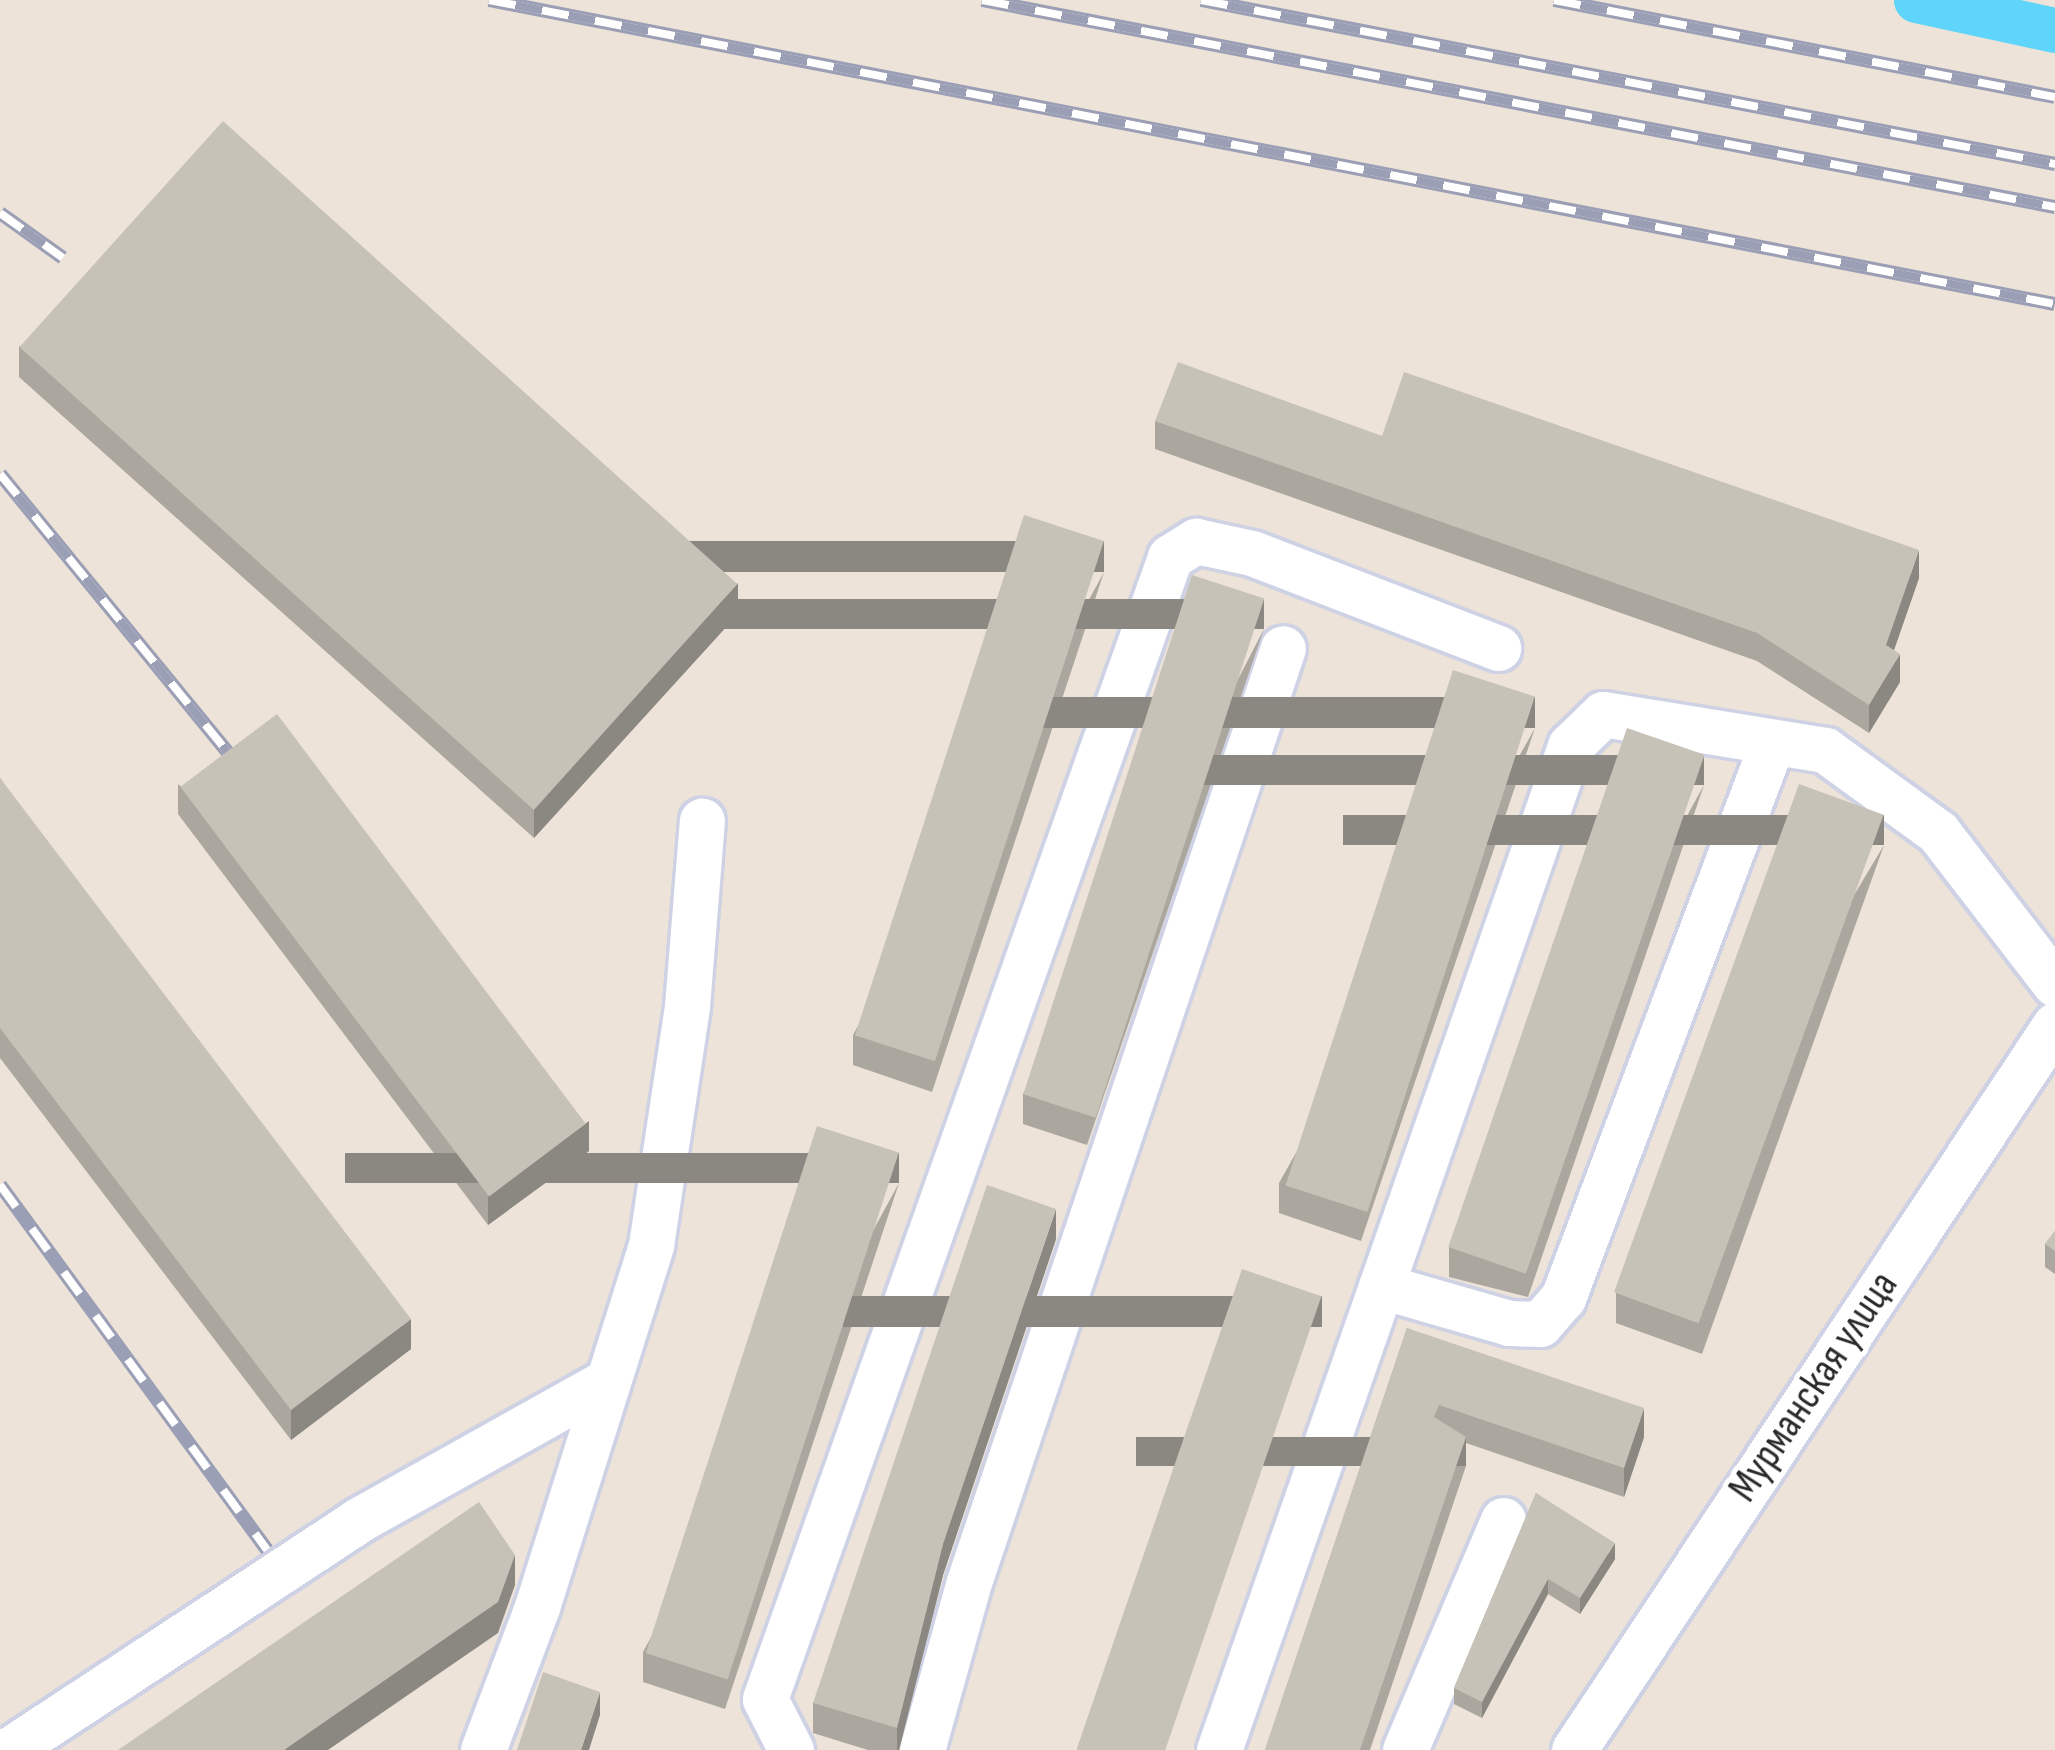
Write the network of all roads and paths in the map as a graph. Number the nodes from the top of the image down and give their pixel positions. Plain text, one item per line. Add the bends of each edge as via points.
1 (1283, 648) dead end
2 (1498, 648) dead end
3 (1772, 743) junction
4 (702, 821) dead end
5 (2055, 984) edge
6 (2055, 1024) edge
7 (1381, 1286) junction
8 (608, 1381) junction
9 (1503, 1520) dead end
10 (9, 1750) edge
11 (483, 1750) edge
12 (791, 1750) edge
13 (922, 1750) edge
14 (1219, 1750) edge
15 (1405, 1750) edge
16 (1574, 1750) edge

1 - 13 street via 969,1582
2 - 12 street via 1252,553 1196,541 1170,557 765,1699
3 - 5 street via 1825,750 1938,832
3 - 7 street via 1603,713 1570,746
3 - 7 street via 1563,1298 1540,1324 1509,1323
4 - 8 street via 687,1006 651,1245
6 - 16 street, Мурманская улица
7 - 14 street
8 - 10 street via 356,1521
8 - 11 street
9 - 15 street

